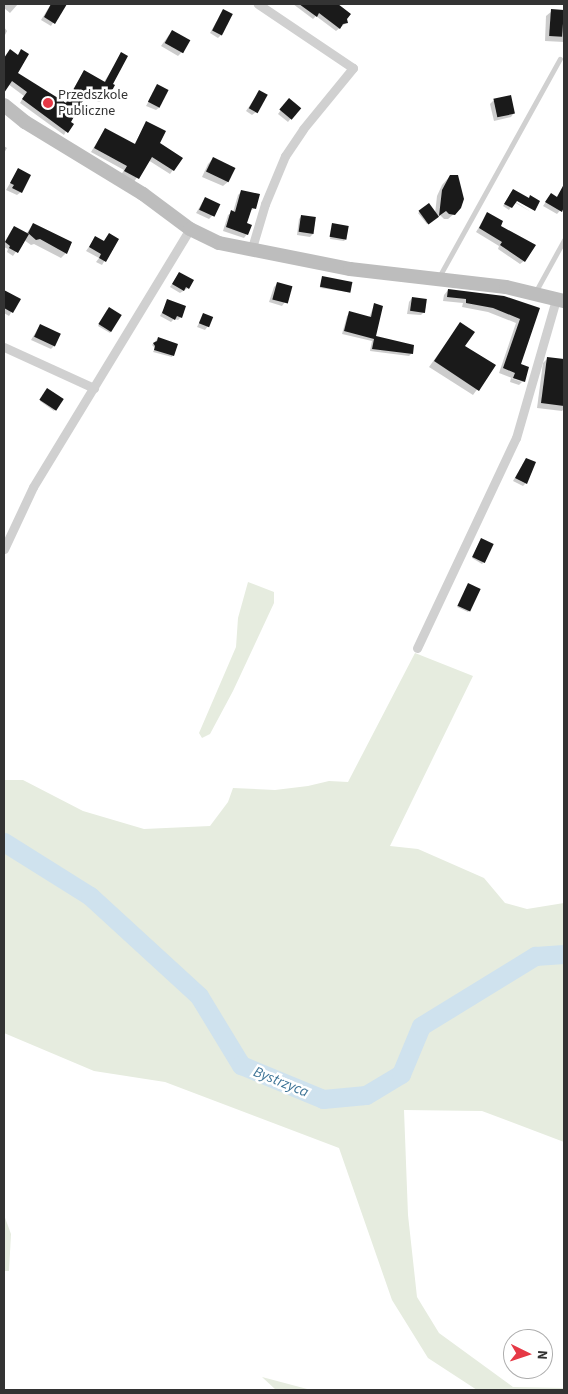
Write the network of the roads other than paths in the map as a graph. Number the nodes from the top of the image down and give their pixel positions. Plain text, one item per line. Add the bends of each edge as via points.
1 (258, 4) edge
2 (560, 59) dead end
3 (4, 105) edge
4 (190, 229) junction
5 (564, 240) edge
6 (251, 250) junction
7 (438, 278) junction
8 (534, 294) junction
9 (560, 300) edge
10 (4, 347) edge
11 (94, 388) junction
12 (4, 550) edge
13 (417, 648) dead end

1 - 6 street via 352,68 285,156
2 - 7 lane
3 - 4 street via 60,144 143,194
4 - 6 street via 219,243
4 - 11 street
5 - 8 lane
6 - 7 street via 350,269
7 - 8 street
8 - 9 street
9 - 13 street via 516,438
10 - 11 street
11 - 12 street via 33,487

